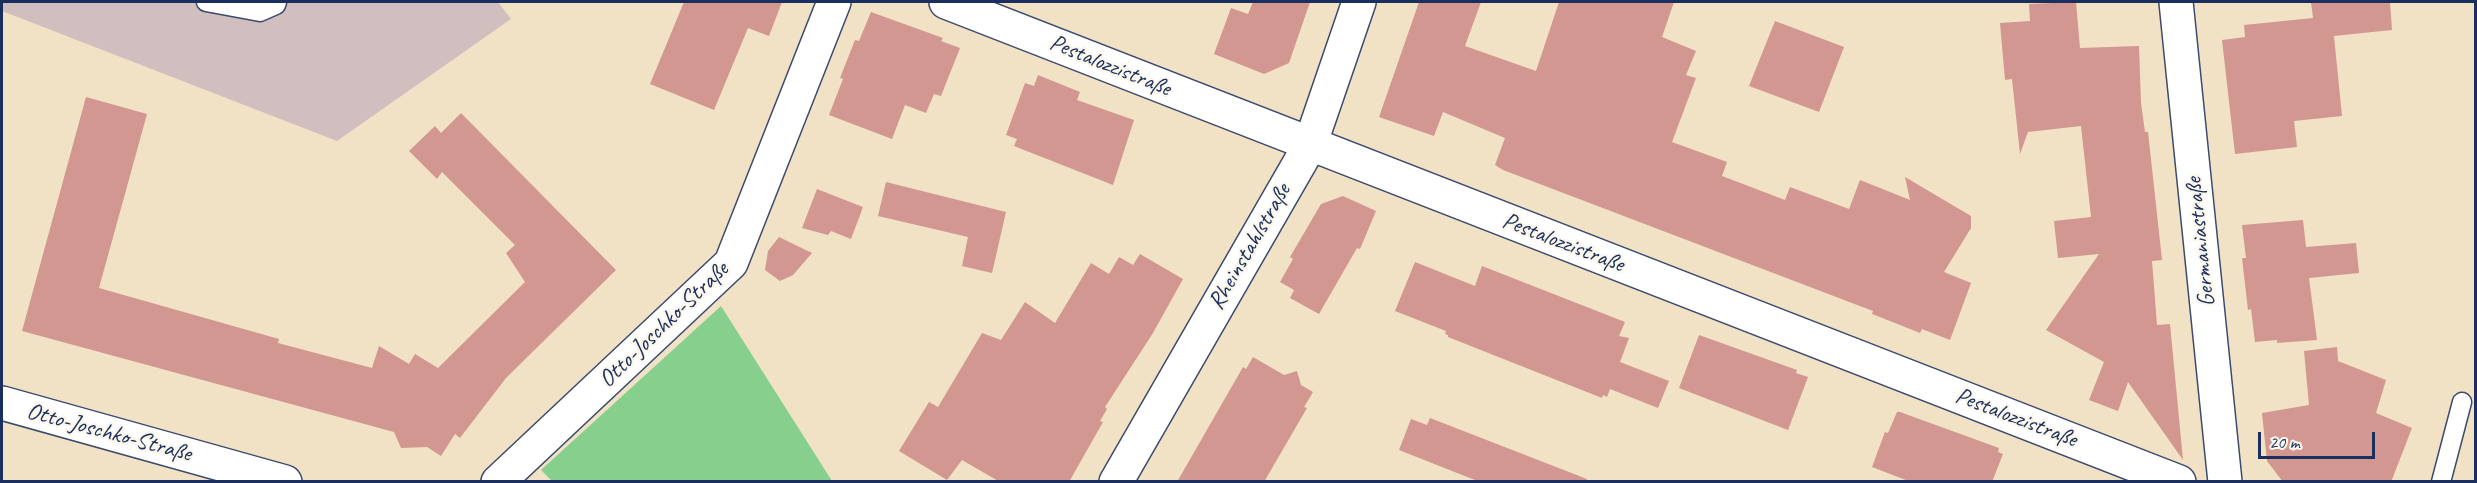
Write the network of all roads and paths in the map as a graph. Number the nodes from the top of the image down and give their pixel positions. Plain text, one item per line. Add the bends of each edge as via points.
1 (206, 2) edge
2 (277, 2) edge
3 (834, 2) edge
4 (946, 2) edge
5 (1359, 2) edge
6 (2176, 2) edge
7 (1310, 145) junction
8 (2462, 402) dead end
9 (2, 403) edge
10 (285, 482) edge
11 (498, 482) edge
12 (1116, 482) edge
13 (2180, 482) edge
14 (2225, 482) edge
15 (2441, 482) edge

1 - 2 lane via 260,12
3 - 11 street, Otto-Joschko-Straße via 731,263
4 - 7 street, Pestalozzistraße
5 - 7 street, Rheinstahlstraße
6 - 14 street, Germaniastraße
7 - 12 street, Rheinstahlstraße
7 - 13 street, Pestalozzistraße
8 - 15 lane
9 - 10 street, Otto-Joschko-Straße

